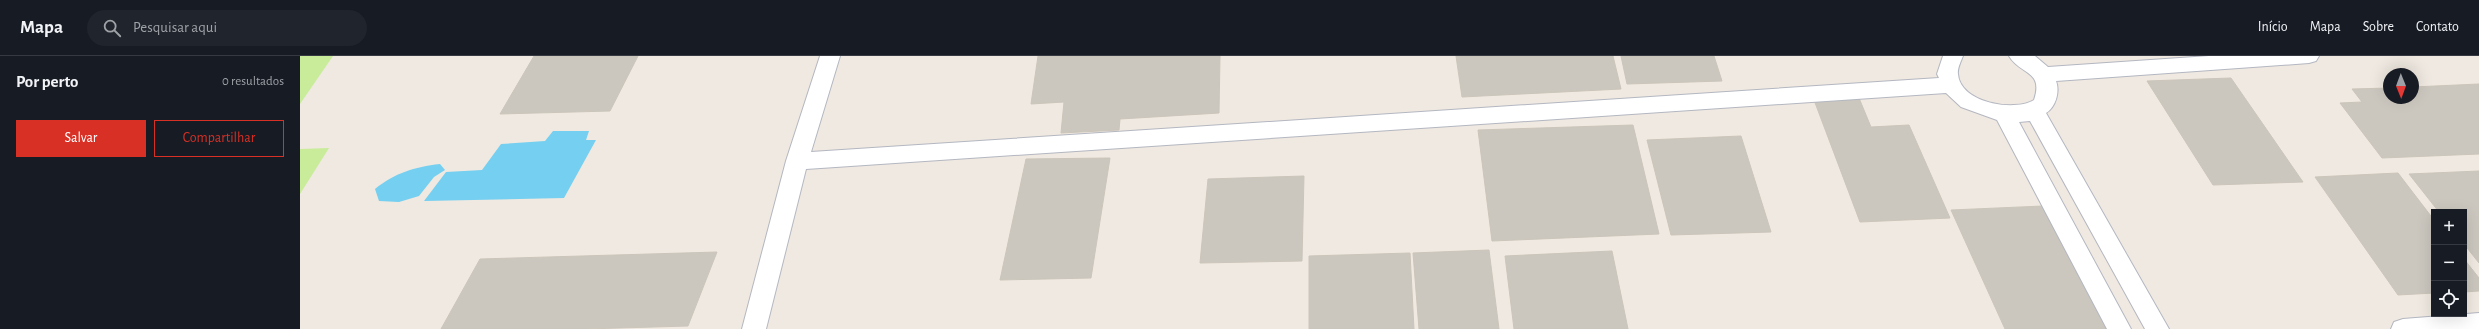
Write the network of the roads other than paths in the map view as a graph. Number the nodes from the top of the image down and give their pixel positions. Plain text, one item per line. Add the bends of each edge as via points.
1 (830, 56) edge
2 (1953, 56) edge
3 (2019, 56) edge
4 (2309, 56) edge
5 (2042, 75) junction
6 (1951, 85) junction
7 (2034, 111) junction
8 (2005, 115) junction
9 (797, 162) junction
10 (2479, 323) edge
11 (754, 329) edge
12 (2118, 329) edge
13 (2157, 329) edge
14 (2403, 329) edge

1 - 9 street
2 - 6 street via 1948,64 1947,74
3 - 5 street via 2034,65
4 - 5 street
5 - 7 street via 2048,85 2048,96 2044,104
6 - 8 street via 1960,96 1973,105
6 - 9 street
7 - 8 street via 2021,115
7 - 13 street
8 - 12 street
9 - 11 street
10 - 14 street

